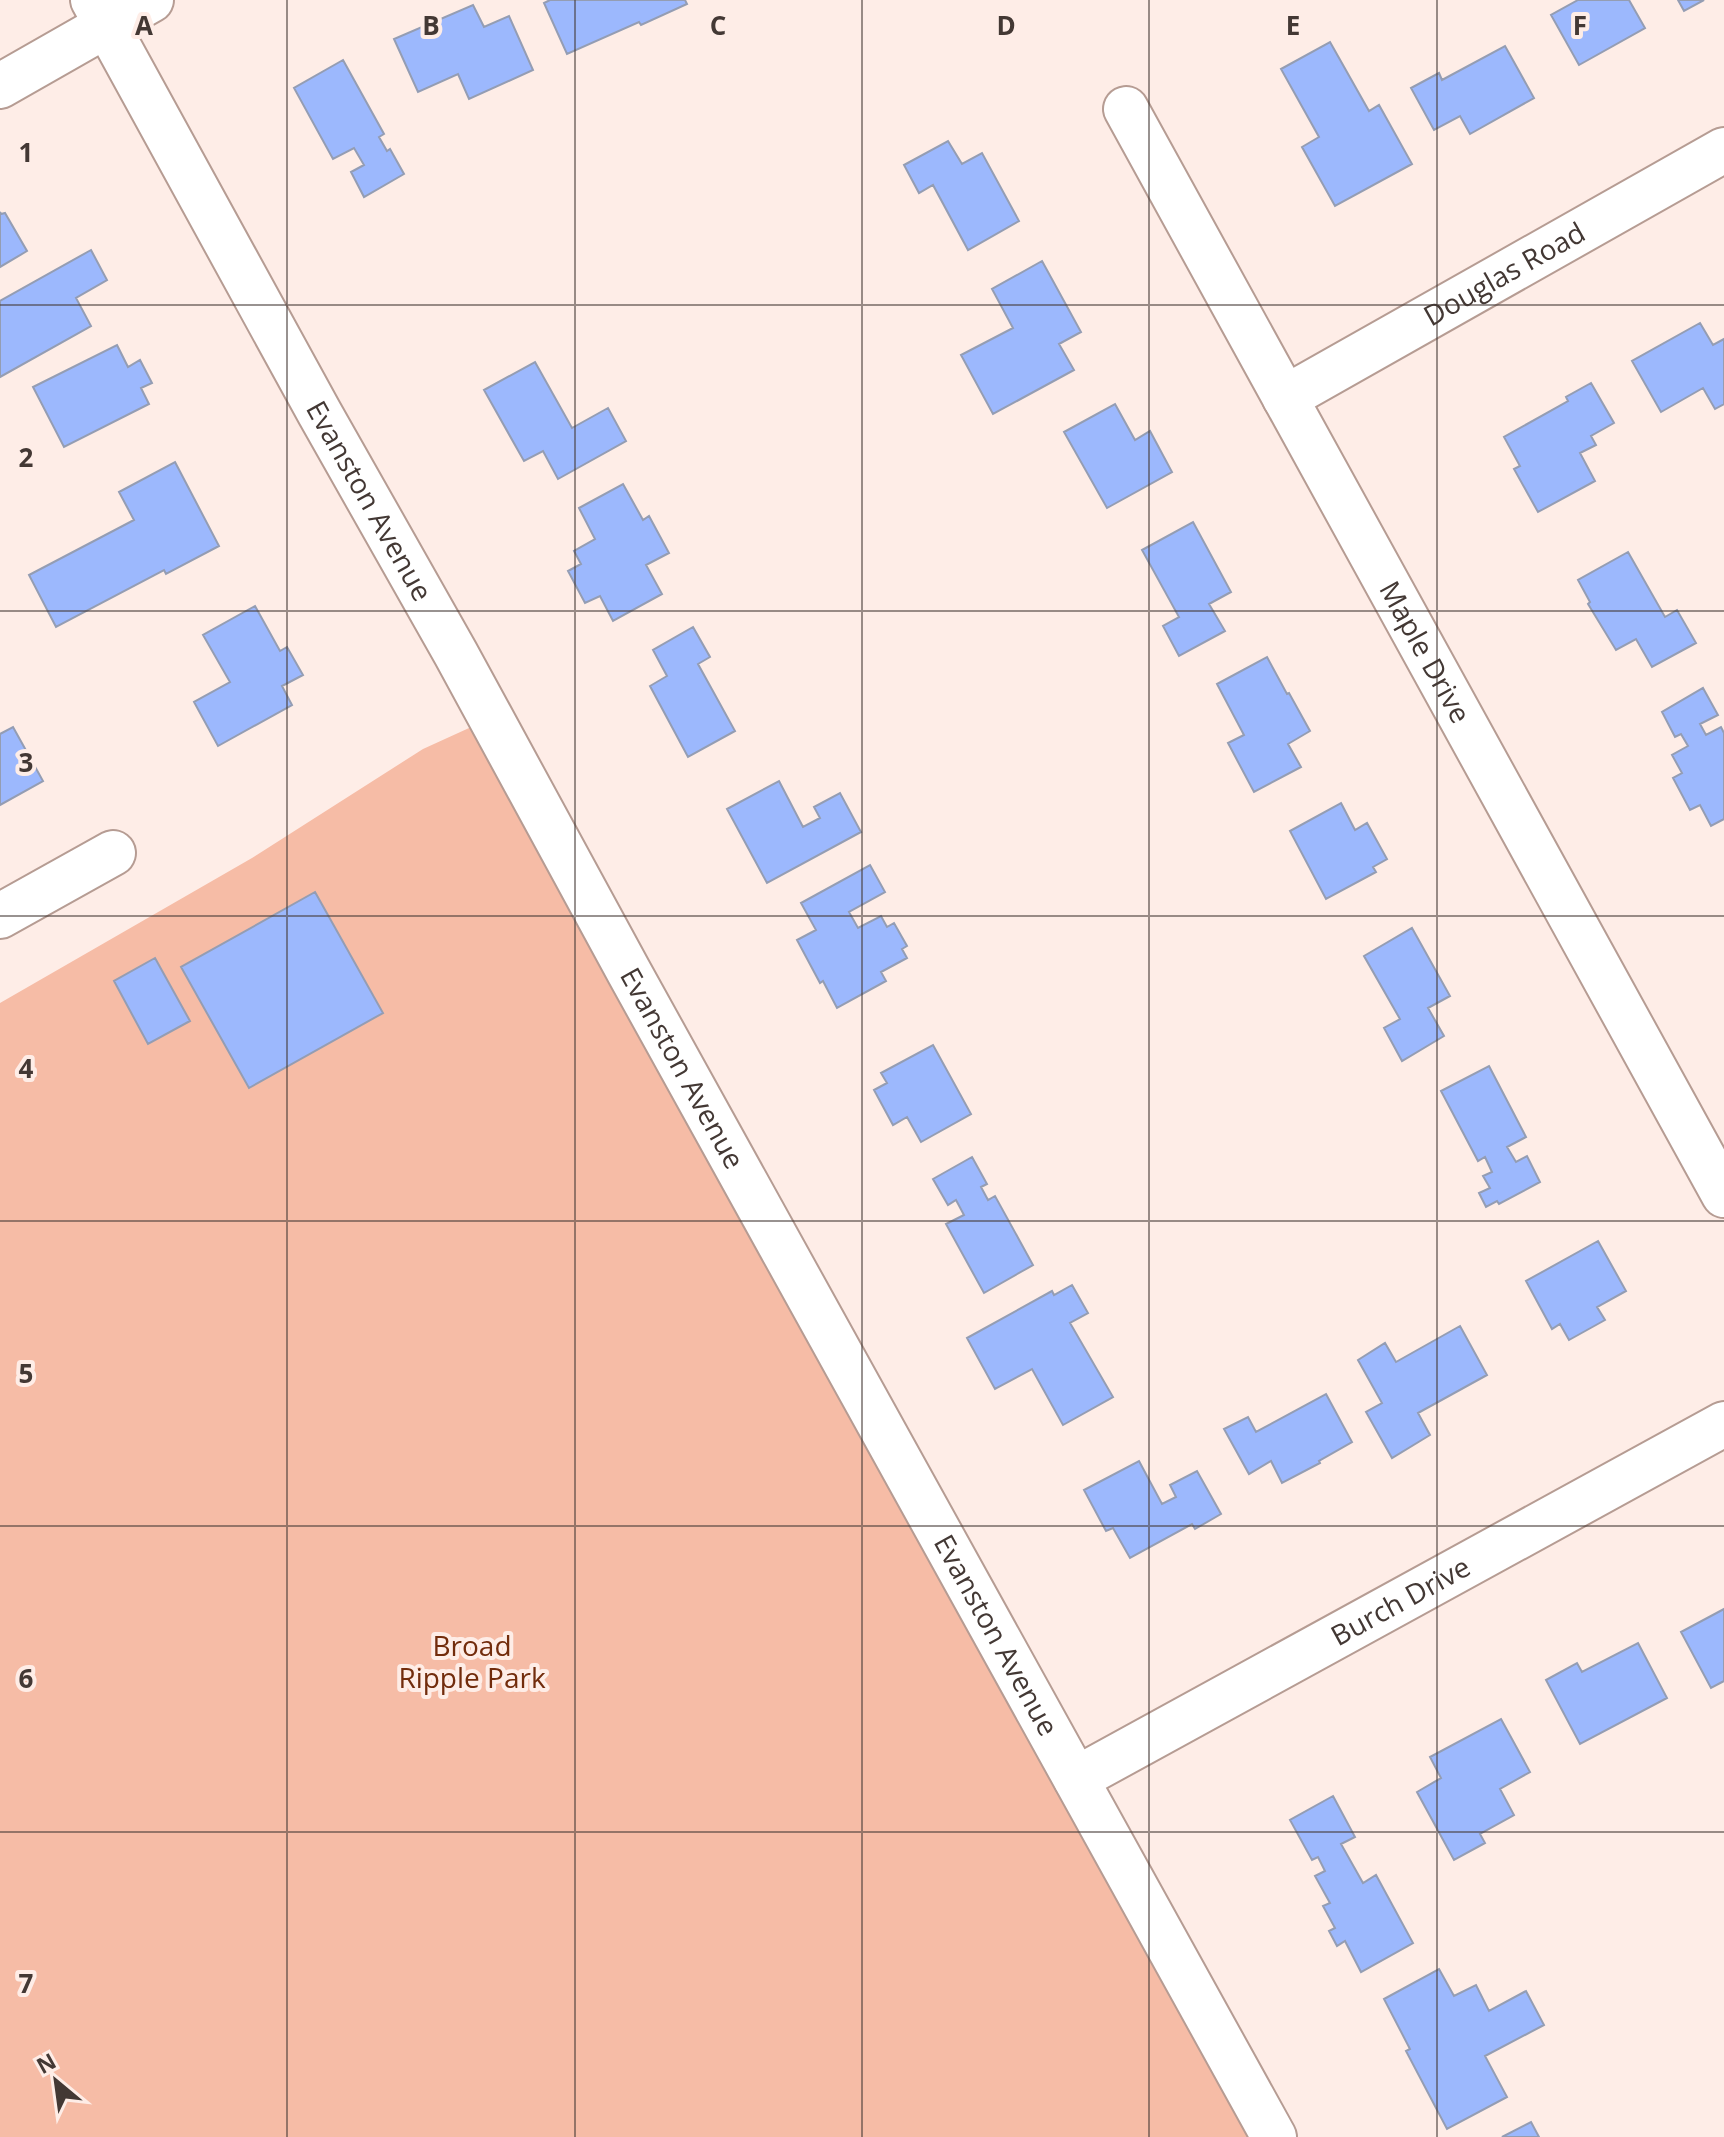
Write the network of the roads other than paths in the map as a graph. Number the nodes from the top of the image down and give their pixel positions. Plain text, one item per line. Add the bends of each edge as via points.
1 (151, 0) edge
2 (100, 13) edge
3 (0, 86) edge
4 (1126, 109) dead end
5 (1724, 150) edge
6 (1285, 398) junction
7 (113, 853) dead end
8 (0, 916) edge
9 (1724, 1195) edge
10 (1724, 1424) edge
11 (1076, 1779) junction
12 (1274, 2137) edge

1 - 2 street
2 - 3 street
2 - 11 street, Evanston Avenue
4 - 6 street, Maple Drive
5 - 6 street, Douglas Road
6 - 9 street, Maple Drive
7 - 8 street
10 - 11 street, Burch Drive
11 - 12 street, Evanston Avenue

